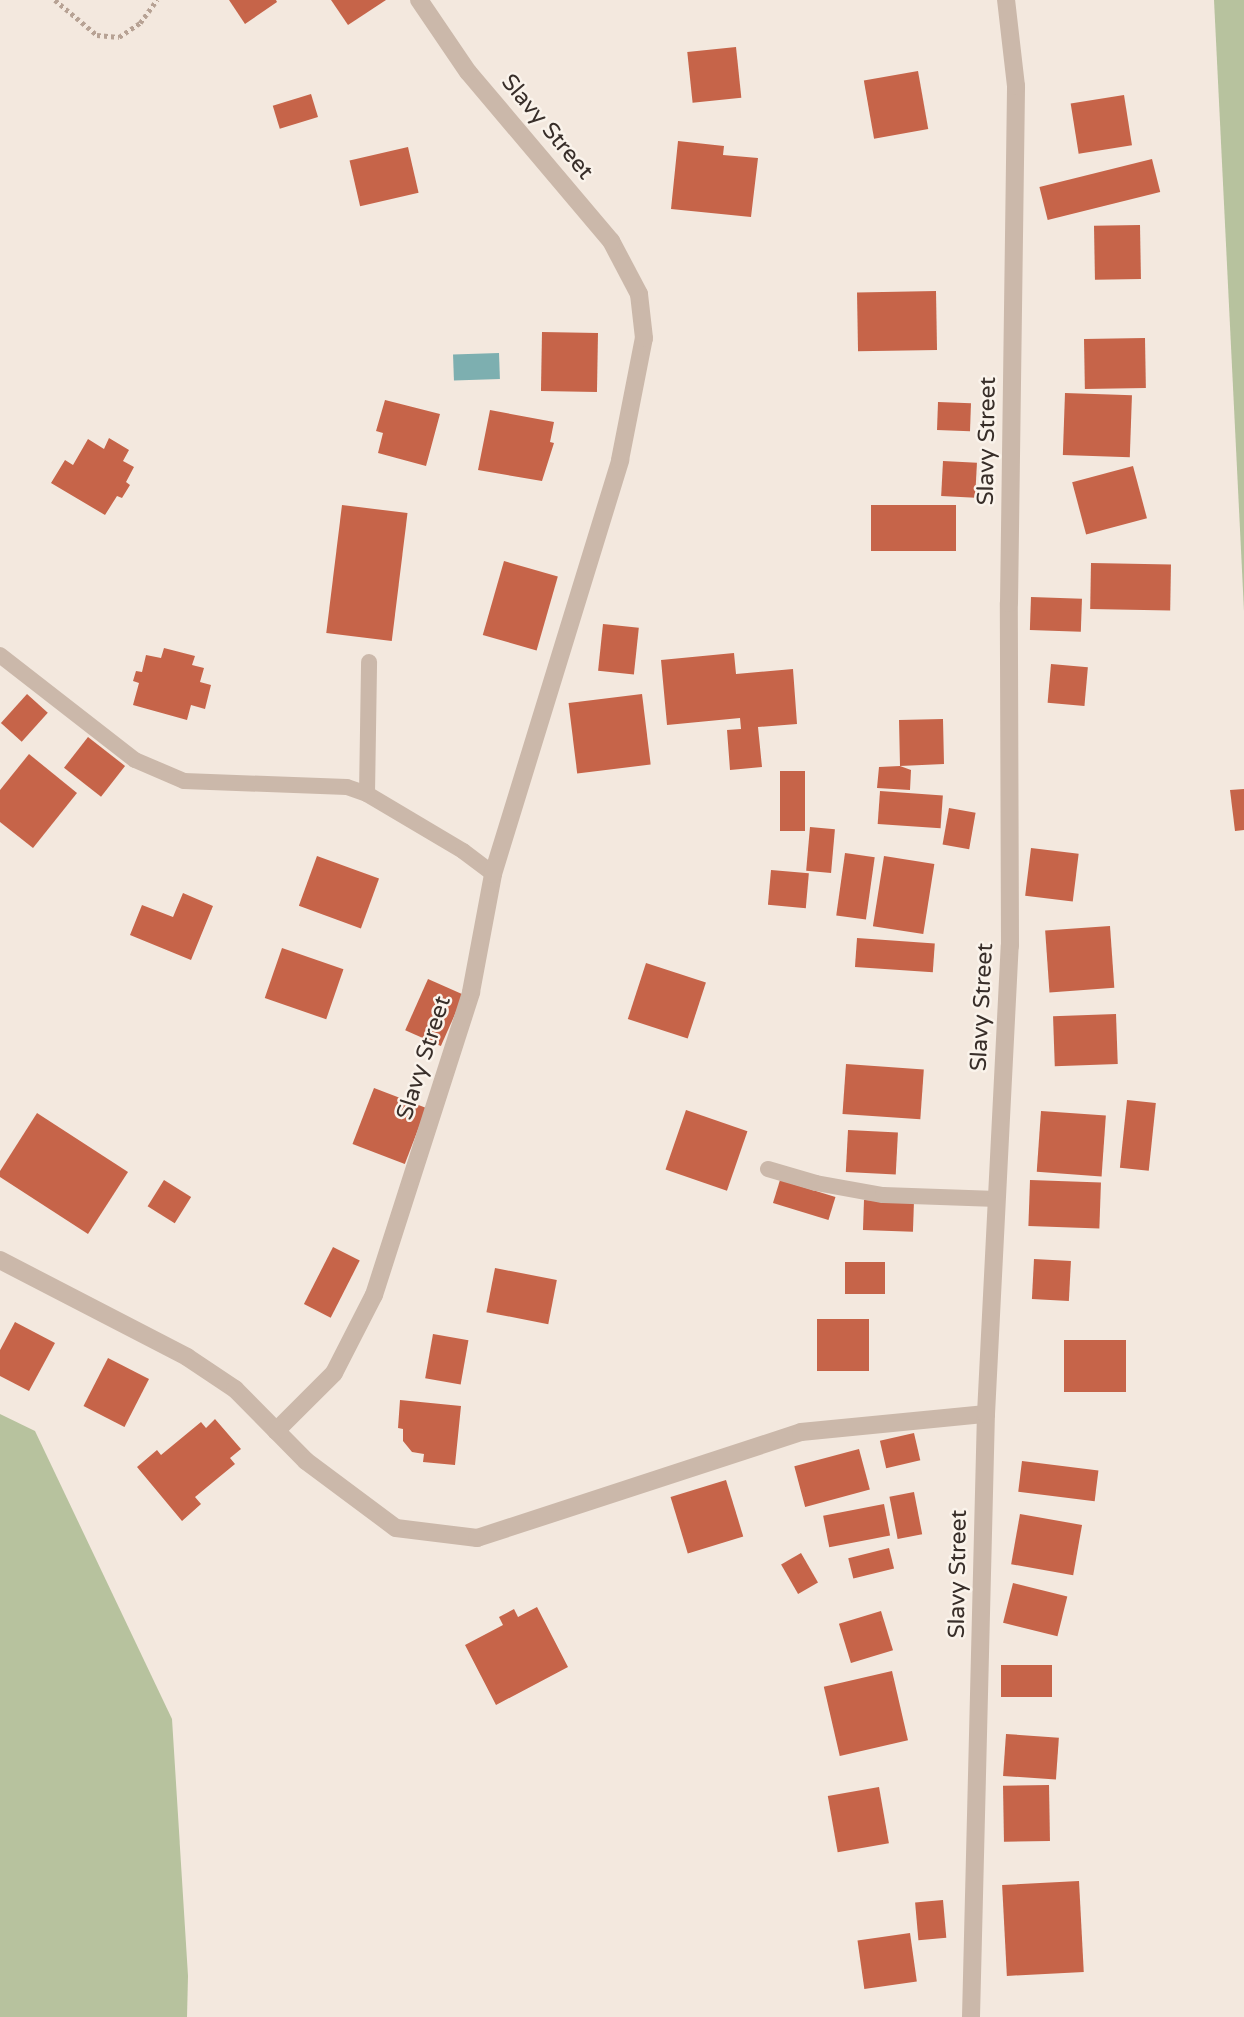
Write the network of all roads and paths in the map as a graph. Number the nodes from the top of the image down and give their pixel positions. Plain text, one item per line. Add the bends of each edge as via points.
1 (55, 0) edge
2 (157, 0) edge
3 (419, 0) edge
4 (1006, 0) edge
5 (0, 656) edge
6 (369, 662) dead end
7 (367, 794) junction
8 (493, 874) junction
9 (768, 1169) dead end
10 (997, 1199) junction
11 (0, 1260) edge
12 (986, 1414) junction
13 (275, 1431) junction
14 (971, 2017) edge

1 - 2 path via 97,35 118,37 140,23
3 - 8 street, Slavy Street via 468,72 611,241 639,294 644,338 620,460
4 - 10 street, Slavy Street via 1016,86 1010,946
5 - 7 lane via 135,760 184,781 347,787
6 - 7 lane
7 - 8 lane
8 - 13 street, Slavy Street via 471,992 374,1295 334,1373
9 - 10 lane via 883,1195
10 - 12 street, Slavy Street
11 - 13 street via 187,1357 236,1389
12 - 13 street via 801,1432 477,1538 396,1528 306,1461
12 - 14 street, Slavy Street

